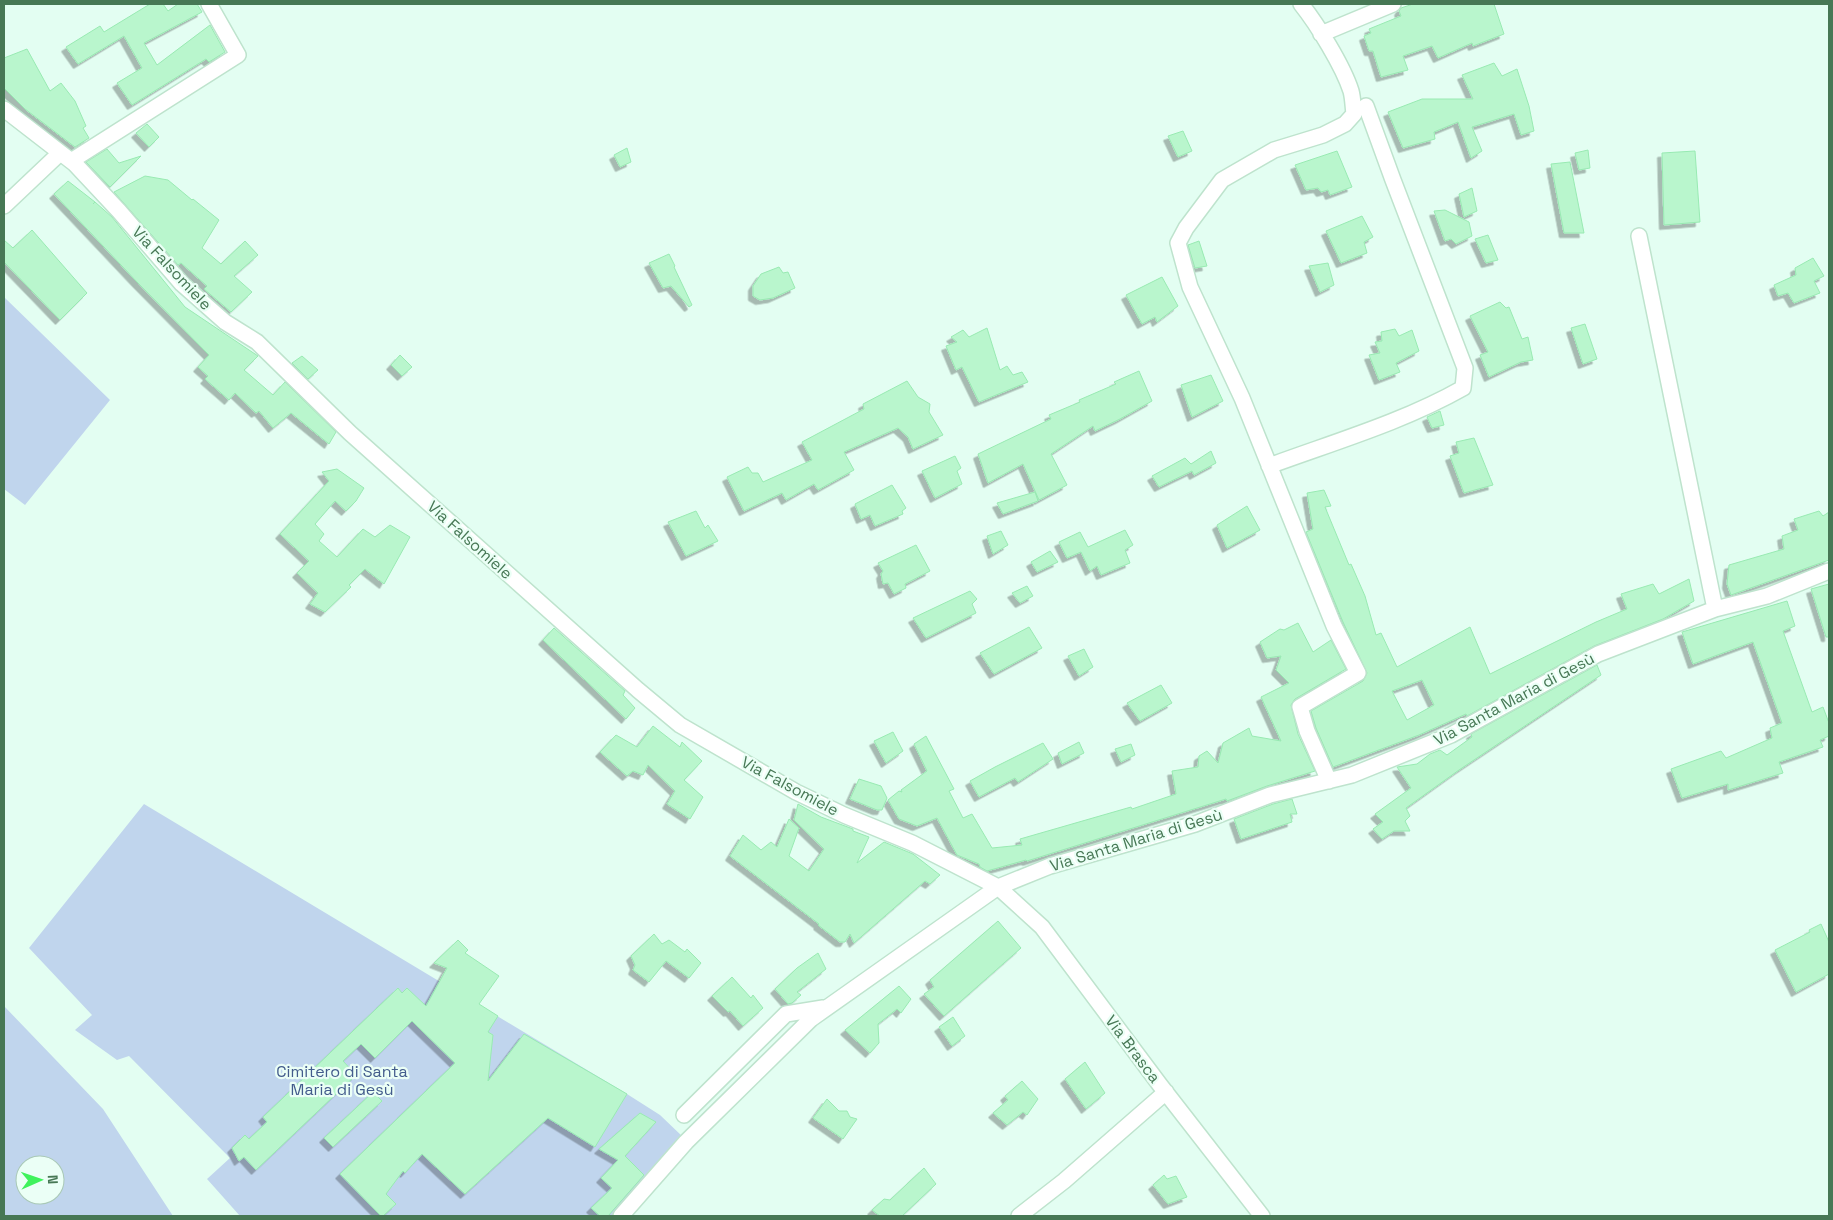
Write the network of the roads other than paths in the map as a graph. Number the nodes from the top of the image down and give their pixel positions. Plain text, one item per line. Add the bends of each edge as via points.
1 (209, 4) edge
2 (1300, 4) edge
3 (1393, 4) edge
4 (1321, 34) junction
5 (1366, 106) dead end
6 (4, 109) edge
7 (66, 157) junction
8 (4, 206) edge
9 (1639, 236) dead end
10 (1269, 466) junction
11 (1829, 571) edge
12 (1715, 610) junction
13 (1329, 781) junction
14 (998, 887) junction
15 (827, 1007) junction
16 (1166, 1092) junction
17 (684, 1115) dead end
18 (621, 1216) edge
19 (1020, 1216) edge
20 (1262, 1216) edge

1 - 7 street via 238,55
2 - 4 street
3 - 4 street
4 - 10 street via 1351,91 1354,114 1345,124 1323,135 1274,150 1222,180 1178,243 1190,287 1242,398
5 - 10 street via 1466,368 1463,388 1445,399 1386,423
6 - 7 street, Via Falsomiele
7 - 8 street
7 - 14 street, Via Falsomiele via 189,290 225,322 257,342 350,433 680,725 796,792 912,843
9 - 12 street
10 - 13 street via 1334,626 1358,673 1300,706 1307,732
11 - 12 street, Via Santa Maria di Gesù via 1767,596
12 - 13 street, Via Santa Maria di Gesù via 1598,654 1451,735 1352,775
13 - 14 street, Via Santa Maria di Gesù via 1270,795 1195,824 1050,866
14 - 15 street, Via Santa Maria di Gesù
14 - 16 street, Via Brasca via 1042,927
15 - 17 street via 786,1014
15 - 18 street, Via Santa Maria di Gesù via 686,1142
16 - 19 street
16 - 20 street, Via Brasca

